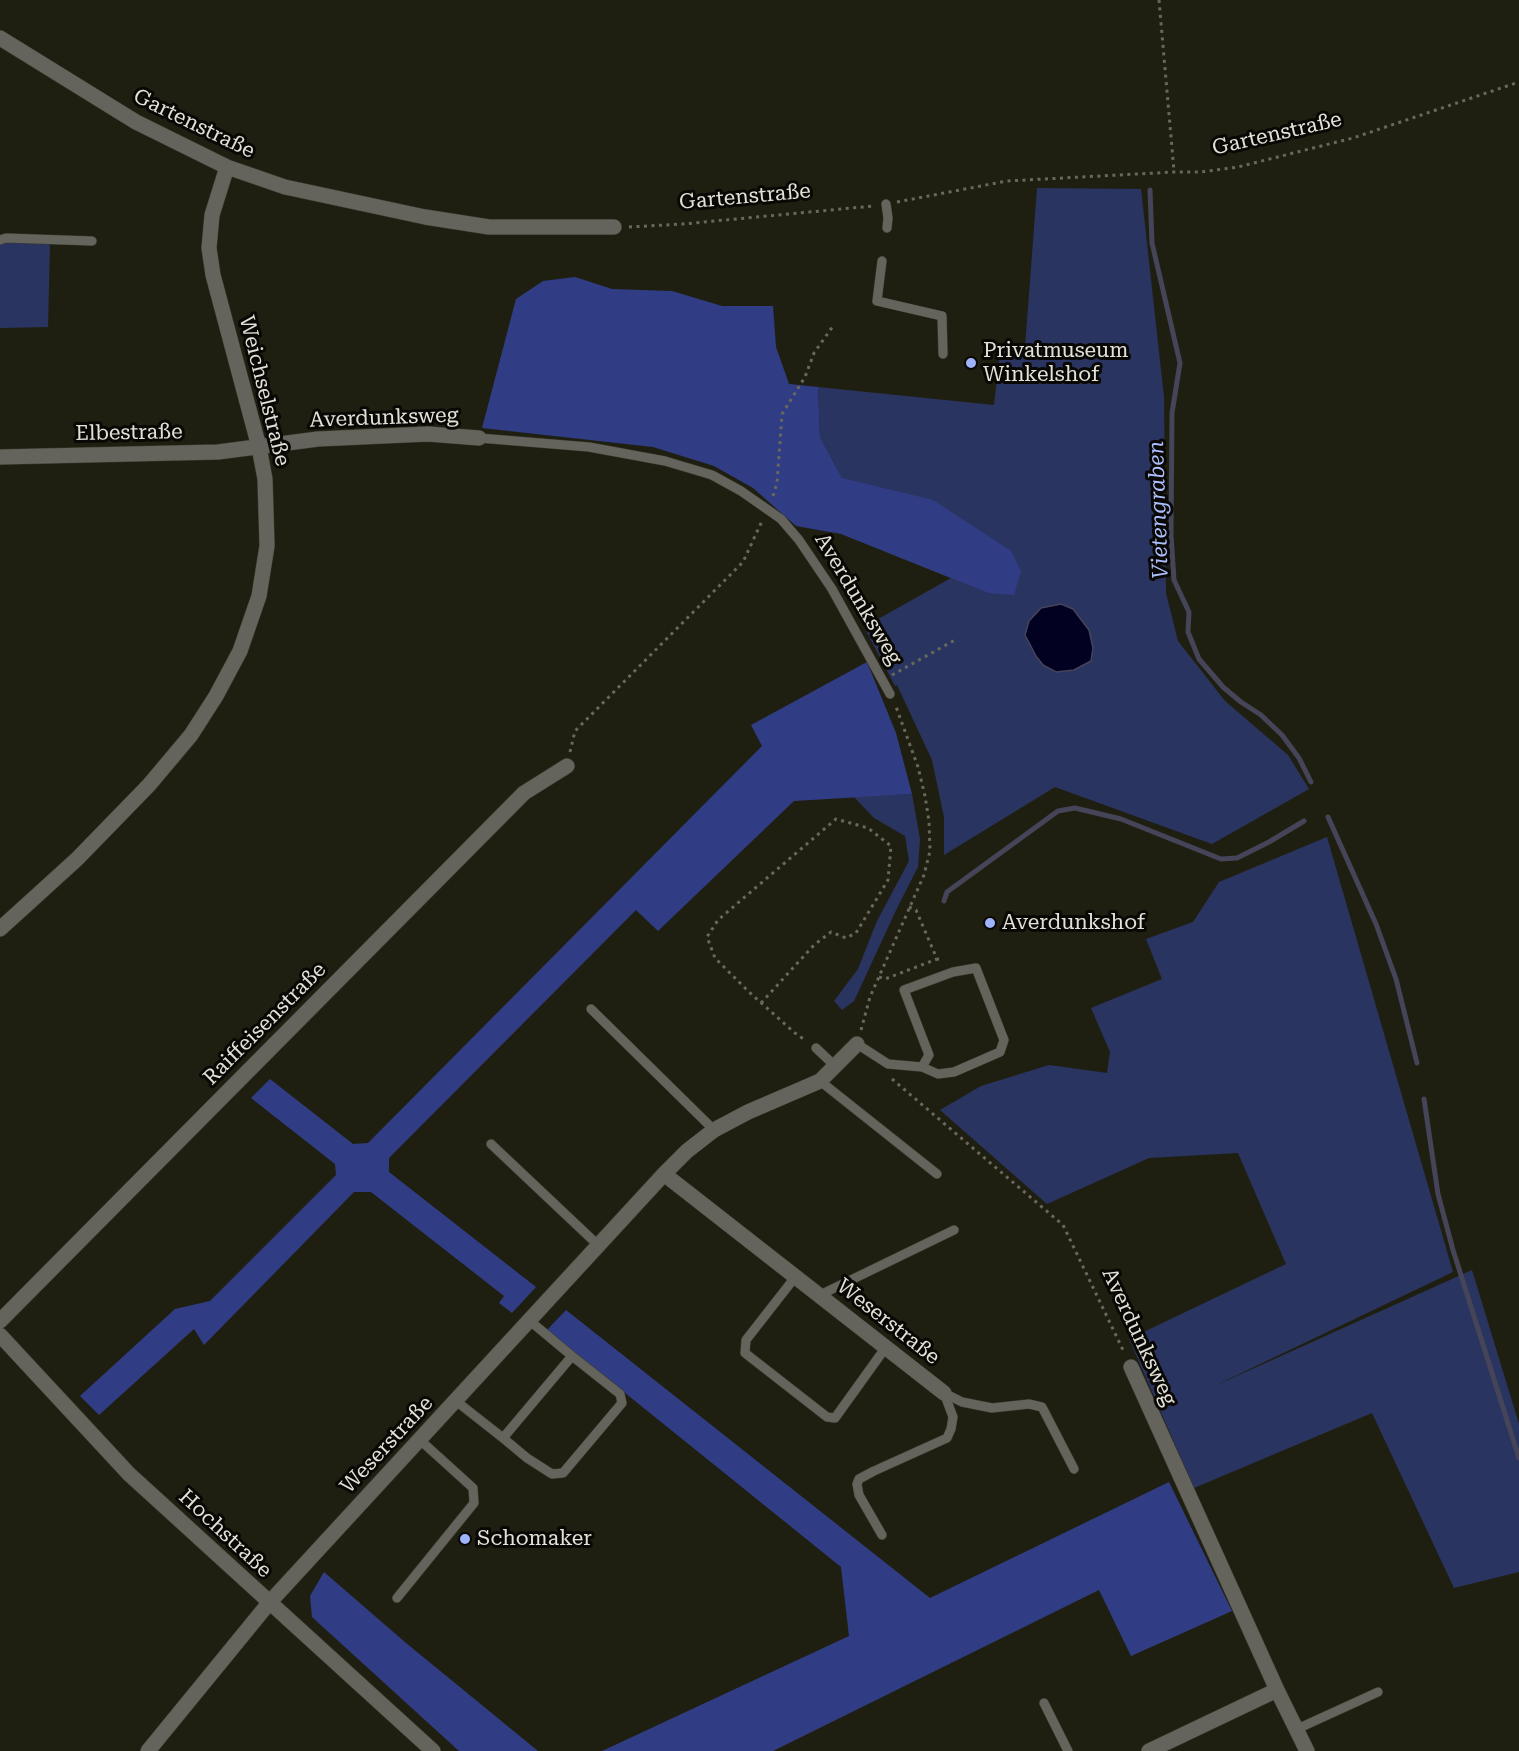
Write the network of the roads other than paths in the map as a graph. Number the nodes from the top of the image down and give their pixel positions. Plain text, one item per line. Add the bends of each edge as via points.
1 (0, 38) edge
2 (226, 167) junction
3 (886, 204) road end
4 (614, 227) road end
5 (887, 228) dead end
6 (0, 240) edge
7 (92, 241) dead end
8 (882, 261) dead end
9 (943, 354) dead end
10 (479, 438) joint
11 (259, 447) junction
12 (0, 457) edge
13 (890, 694) road end
14 (567, 766) road end
15 (0, 929) edge
16 (591, 1009) dead end
17 (857, 1044) joint
18 (816, 1048) road end
19 (836, 1066) junction
20 (922, 1067) junction
21 (820, 1081) junction
22 (714, 1130) junction
23 (491, 1144) dead end
24 (664, 1174) junction
25 (937, 1174) dead end
26 (954, 1230) dead end
27 (599, 1246) junction
28 (796, 1276) junction
29 (820, 1295) junction
30 (0, 1321) edge
31 (530, 1321) junction
32 (0, 1335) edge
33 (886, 1347) junction
34 (572, 1356) junction
35 (1131, 1367) road end
36 (944, 1393) junction
37 (456, 1401) junction
38 (503, 1438) junction
39 (420, 1440) junction
40 (1074, 1469) dead end
41 (882, 1535) dead end
42 (397, 1598) dead end
43 (269, 1603) junction
44 (1277, 1690) junction
45 (1378, 1692) dead end
46 (1044, 1703) dead end
47 (1297, 1729) junction
48 (148, 1751) edge
49 (433, 1751) edge
50 (1068, 1751) edge
51 (1149, 1751) edge
52 (1307, 1751) edge

1 - 2 street, Gartenstraße via 136,122
2 - 4 street, Gartenstraße via 285,187 425,217 489,226
2 - 11 street, Weichselstraße via 212,215 209,248
3 - 5 lane
6 - 7 lane
8 - 9 lane via 877,302 942,316
10 - 11 street, Averdunksweg via 417,434 318,439
10 - 13 lane, Averdunksweg via 589,447 665,461 712,475 741,491 781,519 799,540 826,579
11 - 12 street, Elbestraße via 218,452
11 - 15 street, Weichselstraße via 265,479 264,566 240,651 216,696 191,735 149,785 77,860
14 - 30 street, Raiffeisenstraße via 524,794
16 - 22 lane
17 - 19 street, Weserstraße
17 - 20 lane via 888,1064
18 - 19 lane
19 - 21 street, Weserstraße
20 - 20 lane via 938,1074 954,1072 1000,1052 1004,1040 976,968 952,972 904,990 929,1055
21 - 22 street, Weserstraße
21 - 25 lane
22 - 24 street, Weserstraße
23 - 27 lane
24 - 27 street, Weserstraße
24 - 28 street, Weserstraße
26 - 29 lane
27 - 31 street, Weserstraße
28 - 29 street, Weserstraße
28 - 33 lane via 746,1340 745,1353 827,1417 836,1418
29 - 33 street, Weserstraße
31 - 34 lane
31 - 37 street, Weserstraße
32 - 43 street, Hochstraße via 129,1474
33 - 36 street, Weserstraße
34 - 38 lane
34 - 38 lane via 620,1394 622,1403 600,1430 563,1473 552,1474
35 - 44 street, Averdunksweg
36 - 40 lane via 992,1408 1029,1404 1041,1407
36 - 41 lane via 952,1417 947,1438 859,1479 856,1484
37 - 38 lane
37 - 39 street, Weserstraße
39 - 42 lane via 473,1488 474,1503
39 - 43 street, Weserstraße
43 - 48 street, Weserstraße
43 - 49 street, Hochstraße
44 - 47 street
44 - 51 street
45 - 47 lane
46 - 50 lane
47 - 52 street

